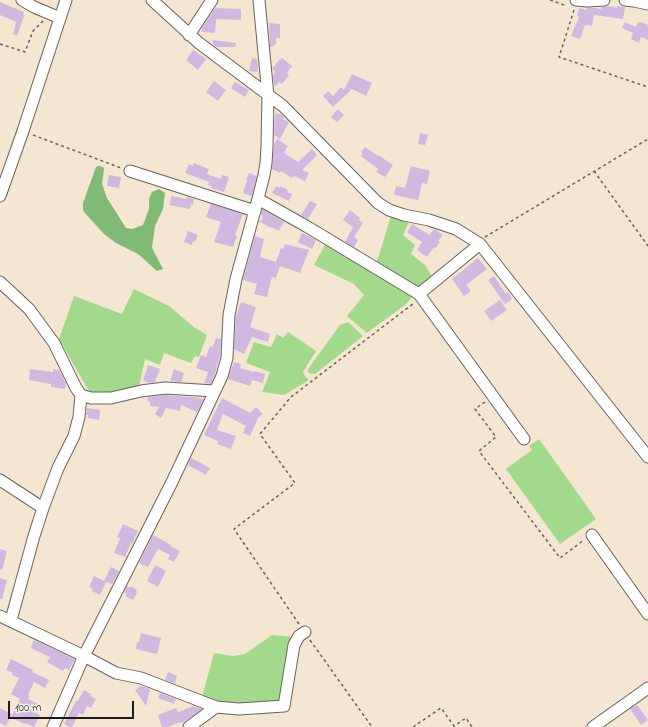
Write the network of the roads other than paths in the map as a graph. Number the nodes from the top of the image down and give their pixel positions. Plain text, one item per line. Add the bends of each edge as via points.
1 (22, 0) edge
2 (66, 0) edge
3 (152, 0) edge
4 (212, 0) edge
5 (259, 0) edge
6 (604, 0) edge
7 (625, 0) edge
8 (648, 4) edge
9 (573, 5) edge
10 (55, 16) junction
11 (189, 35) junction
12 (268, 96) junction
13 (130, 171) road end
14 (0, 196) edge
15 (258, 199) junction
16 (255, 211) junction
17 (480, 244) junction
18 (0, 282) edge
19 (418, 294) junction
20 (215, 391) junction
21 (81, 395) junction
22 (524, 439) dead end
23 (648, 457) edge
24 (0, 480) edge
25 (44, 508) junction
26 (592, 535) road end
27 (648, 614) edge
28 (0, 616) edge
29 (11, 620) junction
30 (304, 632) road end
31 (84, 656) junction
32 (648, 688) edge
33 (216, 707) junction
34 (53, 727) edge
35 (189, 727) edge
36 (593, 727) edge

1 - 10 street
2 - 10 street
3 - 11 street
4 - 11 street
5 - 12 street
6 - 9 street
7 - 8 street
10 - 14 street via 23,131
11 - 12 street
12 - 15 street via 268,147
12 - 17 street via 283,106 378,203 389,210 456,229
13 - 16 street
15 - 16 street
15 - 19 street
16 - 20 street via 229,315 227,358
17 - 19 street
17 - 23 street
18 - 21 street via 29,309 54,343
19 - 22 street
20 - 21 street via 164,388 111,398
20 - 31 street
21 - 25 street via 74,436 58,468
24 - 25 street
25 - 29 street
26 - 27 street
28 - 29 street
29 - 31 street
30 - 33 street via 294,645 284,706 239,709
31 - 33 street via 116,673 141,678
31 - 34 street
32 - 36 street
33 - 35 street

